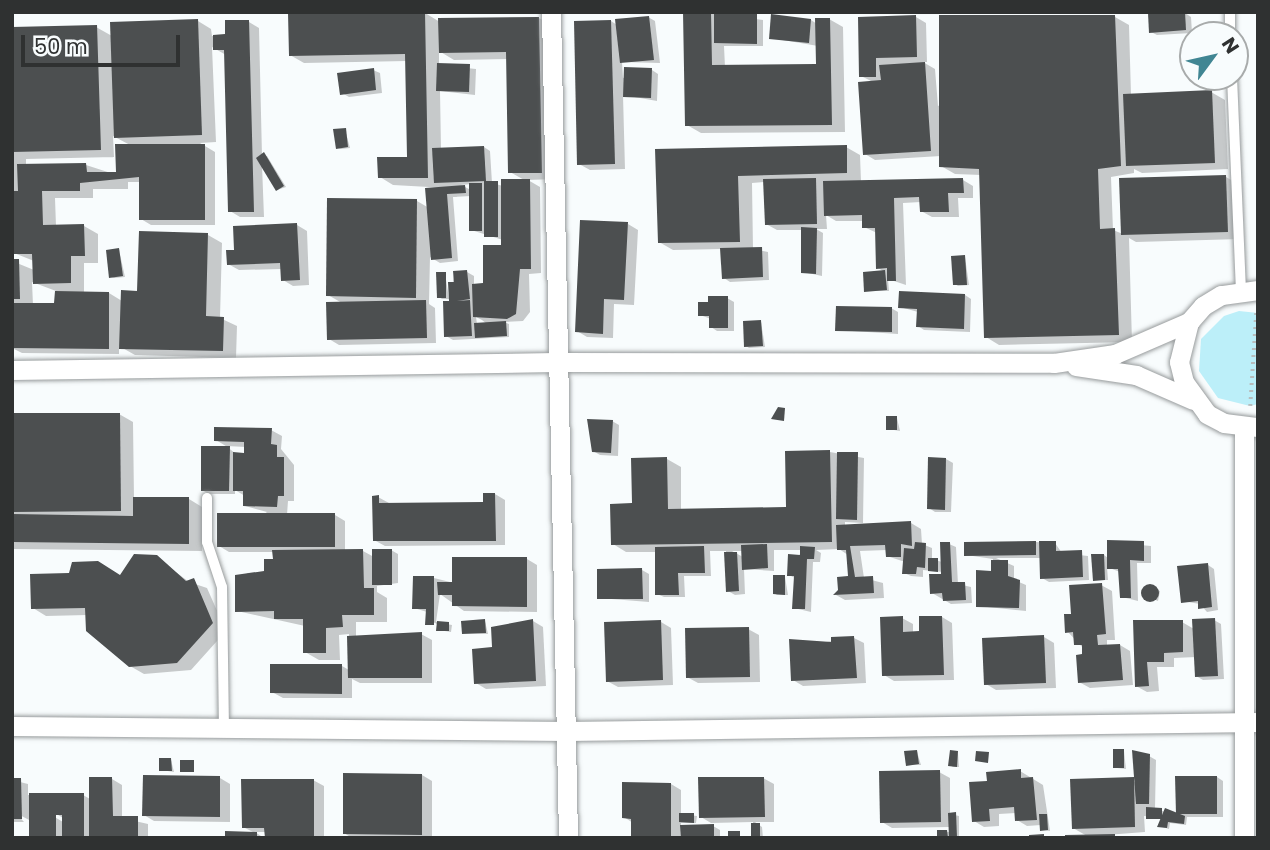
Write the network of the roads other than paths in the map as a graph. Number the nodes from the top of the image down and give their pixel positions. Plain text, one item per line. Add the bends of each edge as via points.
1 (551, 12) edge
2 (1233, 91) edge
3 (1249, 290) edge
4 (1189, 322) junction
5 (556, 362) junction
6 (1054, 363) junction
7 (12, 370) edge
8 (1193, 400) junction
9 (1251, 427) edge
10 (207, 498) dead end
11 (1249, 722) edge
12 (12, 726) edge
13 (224, 728) junction
14 (567, 731) junction
15 (568, 838) edge
16 (1244, 838) edge

1 - 5 street
2 - 3 lane
3 - 4 street via 1212,300
4 - 6 street via 1115,354
4 - 8 street via 1179,362
5 - 6 street
5 - 7 street
5 - 14 street
6 - 8 street via 1136,374
8 - 9 street via 1207,414
9 - 11 street
10 - 13 lane via 207,542 222,587
11 - 14 street
11 - 16 street
12 - 13 street
13 - 14 street
14 - 15 street

